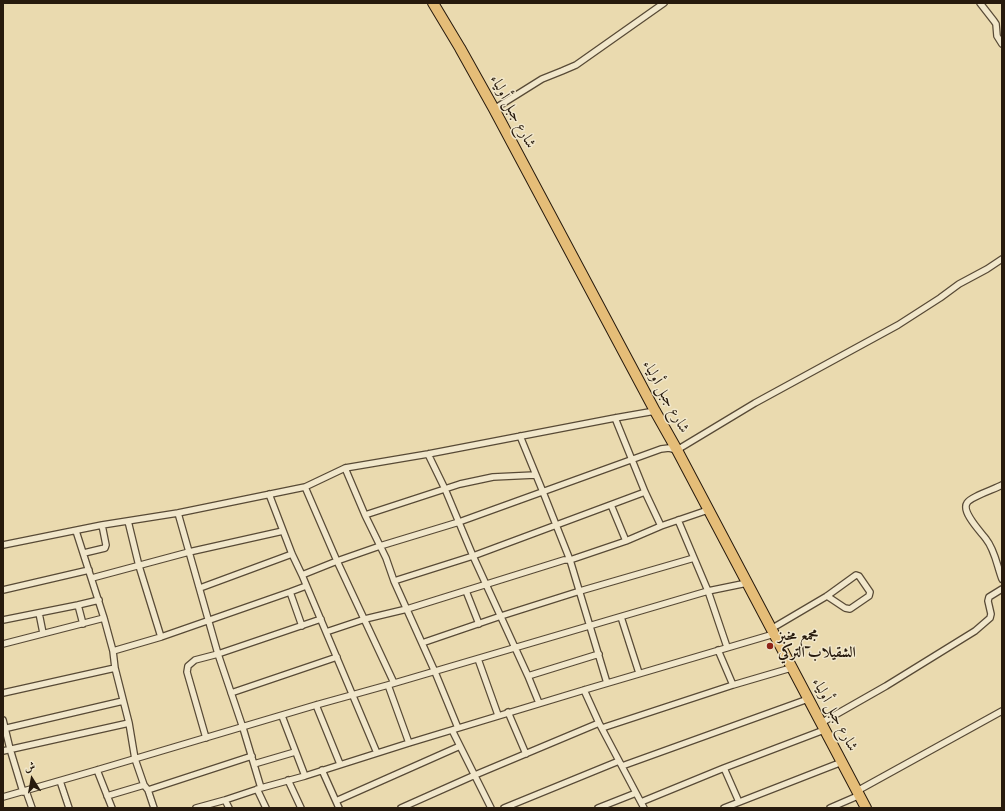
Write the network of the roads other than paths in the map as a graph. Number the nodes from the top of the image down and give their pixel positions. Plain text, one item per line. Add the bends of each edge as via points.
1 (433, 3) edge
2 (664, 3) edge
3 (980, 3) edge
4 (1002, 44) edge
5 (494, 109) junction
6 (1002, 259) edge
7 (655, 411) junction
8 (615, 418) junction
9 (520, 436) junction
10 (677, 450) junction
11 (428, 454) junction
12 (632, 460) junction
13 (345, 468) junction
14 (535, 475) junction
15 (1002, 486) edge
16 (305, 487) junction
17 (445, 489) junction
18 (543, 492) junction
19 (645, 492) junction
20 (269, 494) junction
21 (611, 505) junction
22 (708, 510) junction
23 (178, 513) junction
24 (365, 515) junction
25 (678, 520) junction
26 (128, 521) junction
27 (459, 522) junction
28 (102, 525) junction
29 (557, 525) junction
30 (661, 526) junction
31 (76, 531) junction
32 (283, 531) junction
33 (626, 541) junction
34 (3, 546) edge
35 (380, 546) junction
36 (189, 552) junction
37 (84, 553) junction
38 (292, 554) junction
39 (473, 556) junction
40 (694, 558) junction
41 (570, 560) junction
42 (337, 561) junction
43 (139, 566) junction
44 (89, 570) junction
45 (302, 575) junction
46 (92, 578) junction
47 (1002, 579) edge
48 (394, 581) junction
49 (747, 583) junction
50 (487, 585) junction
51 (306, 586) junction
52 (200, 588) junction
53 (1002, 589) edge
54 (3, 590) edge
55 (466, 591) junction
56 (580, 591) junction
57 (708, 591) junction
58 (290, 592) junction
59 (827, 596) junction
60 (99, 600) junction
61 (78, 605) junction
62 (407, 610) junction
63 (39, 612) junction
64 (501, 616) junction
65 (621, 617) junction
66 (104, 618) junction
67 (321, 619) junction
68 (3, 620) edge
69 (365, 620) junction
70 (209, 621) junction
71 (83, 624) junction
72 (479, 624) junction
73 (302, 626) junction
74 (591, 626) junction
75 (326, 632) junction
76 (772, 632) junction
77 (43, 633) junction
78 (161, 637) junction
79 (422, 643) junction
80 (3, 644) edge
81 (727, 647) junction
82 (515, 648) junction
83 (718, 650) junction
84 (113, 651) junction
85 (218, 654) junction
86 (599, 654) junction
87 (337, 657) junction
88 (478, 659) junction
89 (115, 668) junction
90 (791, 668) junction
91 (435, 672) junction
92 (639, 673) junction
93 (528, 676) junction
94 (394, 683) junction
95 (607, 683) junction
96 (388, 685) junction
97 (733, 685) junction
98 (584, 690) junction
99 (3, 693) edge
100 (231, 693) junction
101 (353, 695) junction
102 (808, 699) junction
103 (123, 701) junction
104 (539, 703) junction
105 (316, 705) junction
106 (1002, 711) edge
107 (508, 712) junction
108 (498, 715) junction
109 (282, 716) junction
110 (3, 720) edge
111 (129, 723) junction
112 (600, 726) junction
113 (823, 726) junction
114 (4, 728) edge
115 (243, 728) junction
116 (455, 729) junction
117 (206, 738) junction
118 (409, 743) junction
119 (460, 746) junction
120 (10, 749) junction
121 (3, 751) edge
122 (295, 752) junction
123 (377, 753) junction
124 (526, 754) junction
125 (252, 756) junction
126 (135, 759) junction
127 (842, 762) junction
128 (254, 764) junction
129 (340, 764) junction
130 (620, 764) junction
131 (724, 768) junction
132 (97, 770) junction
133 (322, 770) junction
134 (475, 775) junction
135 (304, 776) junction
136 (288, 780) junction
137 (60, 781) junction
138 (146, 788) junction
139 (259, 789) junction
140 (25, 791) junction
141 (636, 793) junction
142 (858, 793) junction
143 (107, 796) junction
144 (3, 797) edge
145 (225, 800) junction
146 (336, 801) junction
147 (641, 802) junction
148 (739, 802) junction
149 (32, 808) edge
150 (69, 808) edge
151 (112, 808) edge
152 (154, 808) edge
153 (196, 808) edge
154 (229, 808) edge
155 (266, 808) edge
156 (301, 808) edge
157 (339, 808) edge
158 (400, 808) edge
159 (491, 808) edge
160 (504, 808) edge
161 (598, 808) edge
162 (644, 808) edge
163 (724, 808) edge
164 (830, 808) edge
165 (866, 808) edge

1 - 5 highway, شارع جبل أولياء
2 - 5 street via 576,65 542,78
3 - 4 street via 996,24 997,36
5 - 7 highway, شارع جبل أولياء
6 - 10 street via 898,325 755,403
7 - 8 street
7 - 10 highway, شارع جبل أولياء
8 - 9 street
8 - 12 street
9 - 11 street
9 - 14 street
10 - 12 street via 669,448
10 - 22 highway, شارع جبل أولياء
11 - 13 street
11 - 17 street
12 - 18 street
12 - 19 street
13 - 16 street
13 - 24 street
14 - 17 street via 493,477
14 - 18 street
15 - 47 street via 972,498 965,508 968,516 990,544
16 - 20 street
16 - 42 street
17 - 24 street
17 - 27 street
18 - 27 street
18 - 29 street
19 - 21 street
19 - 30 street
20 - 23 street
20 - 32 street
21 - 29 street
21 - 33 street
22 - 25 street
22 - 49 highway, شارع جبل أولياء
23 - 26 street
23 - 36 street
24 - 35 street
25 - 30 street
25 - 40 street
26 - 28 street
26 - 43 street
27 - 35 street
27 - 39 street
28 - 31 street
28 - 37 street via 105,548
29 - 39 street
29 - 41 street
30 - 33 street
31 - 34 street
31 - 37 street
32 - 36 street
32 - 38 street
33 - 41 street
35 - 42 street
35 - 48 street
36 - 43 street
36 - 52 street
37 - 44 street
38 - 45 street
38 - 52 street
39 - 48 street
39 - 50 street
40 - 56 street
40 - 57 street
41 - 50 street
41 - 56 street
42 - 45 street
42 - 69 street
43 - 46 street
43 - 78 street
44 - 46 street
44 - 54 street
45 - 51 street
46 - 60 street
48 - 62 street
49 - 57 street
49 - 76 highway, شارع جبل أولياء
50 - 55 street
50 - 64 street
51 - 58 street
51 - 67 street
52 - 70 street
53 - 113 street via 989,597 990,618 975,631
55 - 62 street
55 - 72 street
56 - 64 street
56 - 74 street
57 - 65 street
57 - 81 street
58 - 70 street
58 - 73 street
59 - 59 street via 856,575 870,592 869,596 850,609
59 - 76 street
60 - 61 street
60 - 66 street
61 - 63 street
61 - 71 street
62 - 69 street
62 - 79 street
63 - 68 street
63 - 77 street
64 - 72 street
64 - 82 street
65 - 74 street
65 - 92 street
66 - 71 street
66 - 84 street
67 - 73 street
67 - 75 street
69 - 75 street
69 - 94 street
70 - 78 street
70 - 85 street
71 - 77 street
72 - 79 street
73 - 85 street
74 - 82 street
74 - 86 street
75 - 87 street
76 - 81 street
76 - 90 highway, شارع جبل أولياء
77 - 80 street
78 - 84 street
79 - 91 street
81 - 83 street
82 - 88 street
82 - 93 street
83 - 92 street
83 - 97 street
84 - 89 street
85 - 100 street
85 - 117 street via 195,660 188,666 187,672
86 - 93 street
86 - 95 street
87 - 100 street
87 - 101 street
88 - 91 street
88 - 108 street
89 - 99 street
89 - 103 street
90 - 97 street
90 - 102 highway, شارع جبل أولياء
91 - 94 street
91 - 116 street
92 - 95 street
93 - 104 street
94 - 96 street
95 - 98 street
96 - 101 street
96 - 118 street
97 - 112 street
98 - 104 street
98 - 112 street
100 - 115 street
101 - 105 street
101 - 123 street
102 - 113 highway, شارع جبل أولياء
102 - 130 street
103 - 111 street
103 - 114 street
104 - 107 street
105 - 109 street
105 - 129 street
106 - 142 street
107 - 108 street
107 - 124 street
108 - 116 street
109 - 115 street
109 - 122 street
110 - 114 street
111 - 120 street
111 - 126 street
112 - 124 street
112 - 130 street
113 - 127 highway, شارع جبل أولياء
113 - 131 street
114 - 120 street
115 - 117 street
115 - 125 street
116 - 118 street
116 - 119 street
117 - 126 street
118 - 123 street
119 - 134 street
119 - 146 street
120 - 121 street
120 - 140 street
122 - 128 street
122 - 135 street
123 - 129 street
124 - 134 street
125 - 128 street
125 - 138 street
126 - 132 street
126 - 138 street
127 - 142 highway, شارع جبل أولياء
127 - 148 street
128 - 139 street
129 - 133 street
130 - 141 street
130 - 160 street
131 - 147 street
131 - 148 street
132 - 137 street
132 - 143 street
133 - 135 street
133 - 146 street
134 - 158 street
134 - 159 street
135 - 136 street
136 - 139 street
136 - 156 street
137 - 140 street
137 - 150 street
138 - 143 street
138 - 152 street
139 - 145 street
139 - 155 street
140 - 144 street
140 - 149 street
141 - 147 street
141 - 161 street
142 - 164 street
142 - 165 highway, شارع جبل أولياء
143 - 151 street
145 - 153 street
145 - 154 street
146 - 157 street
147 - 162 street
148 - 163 street

